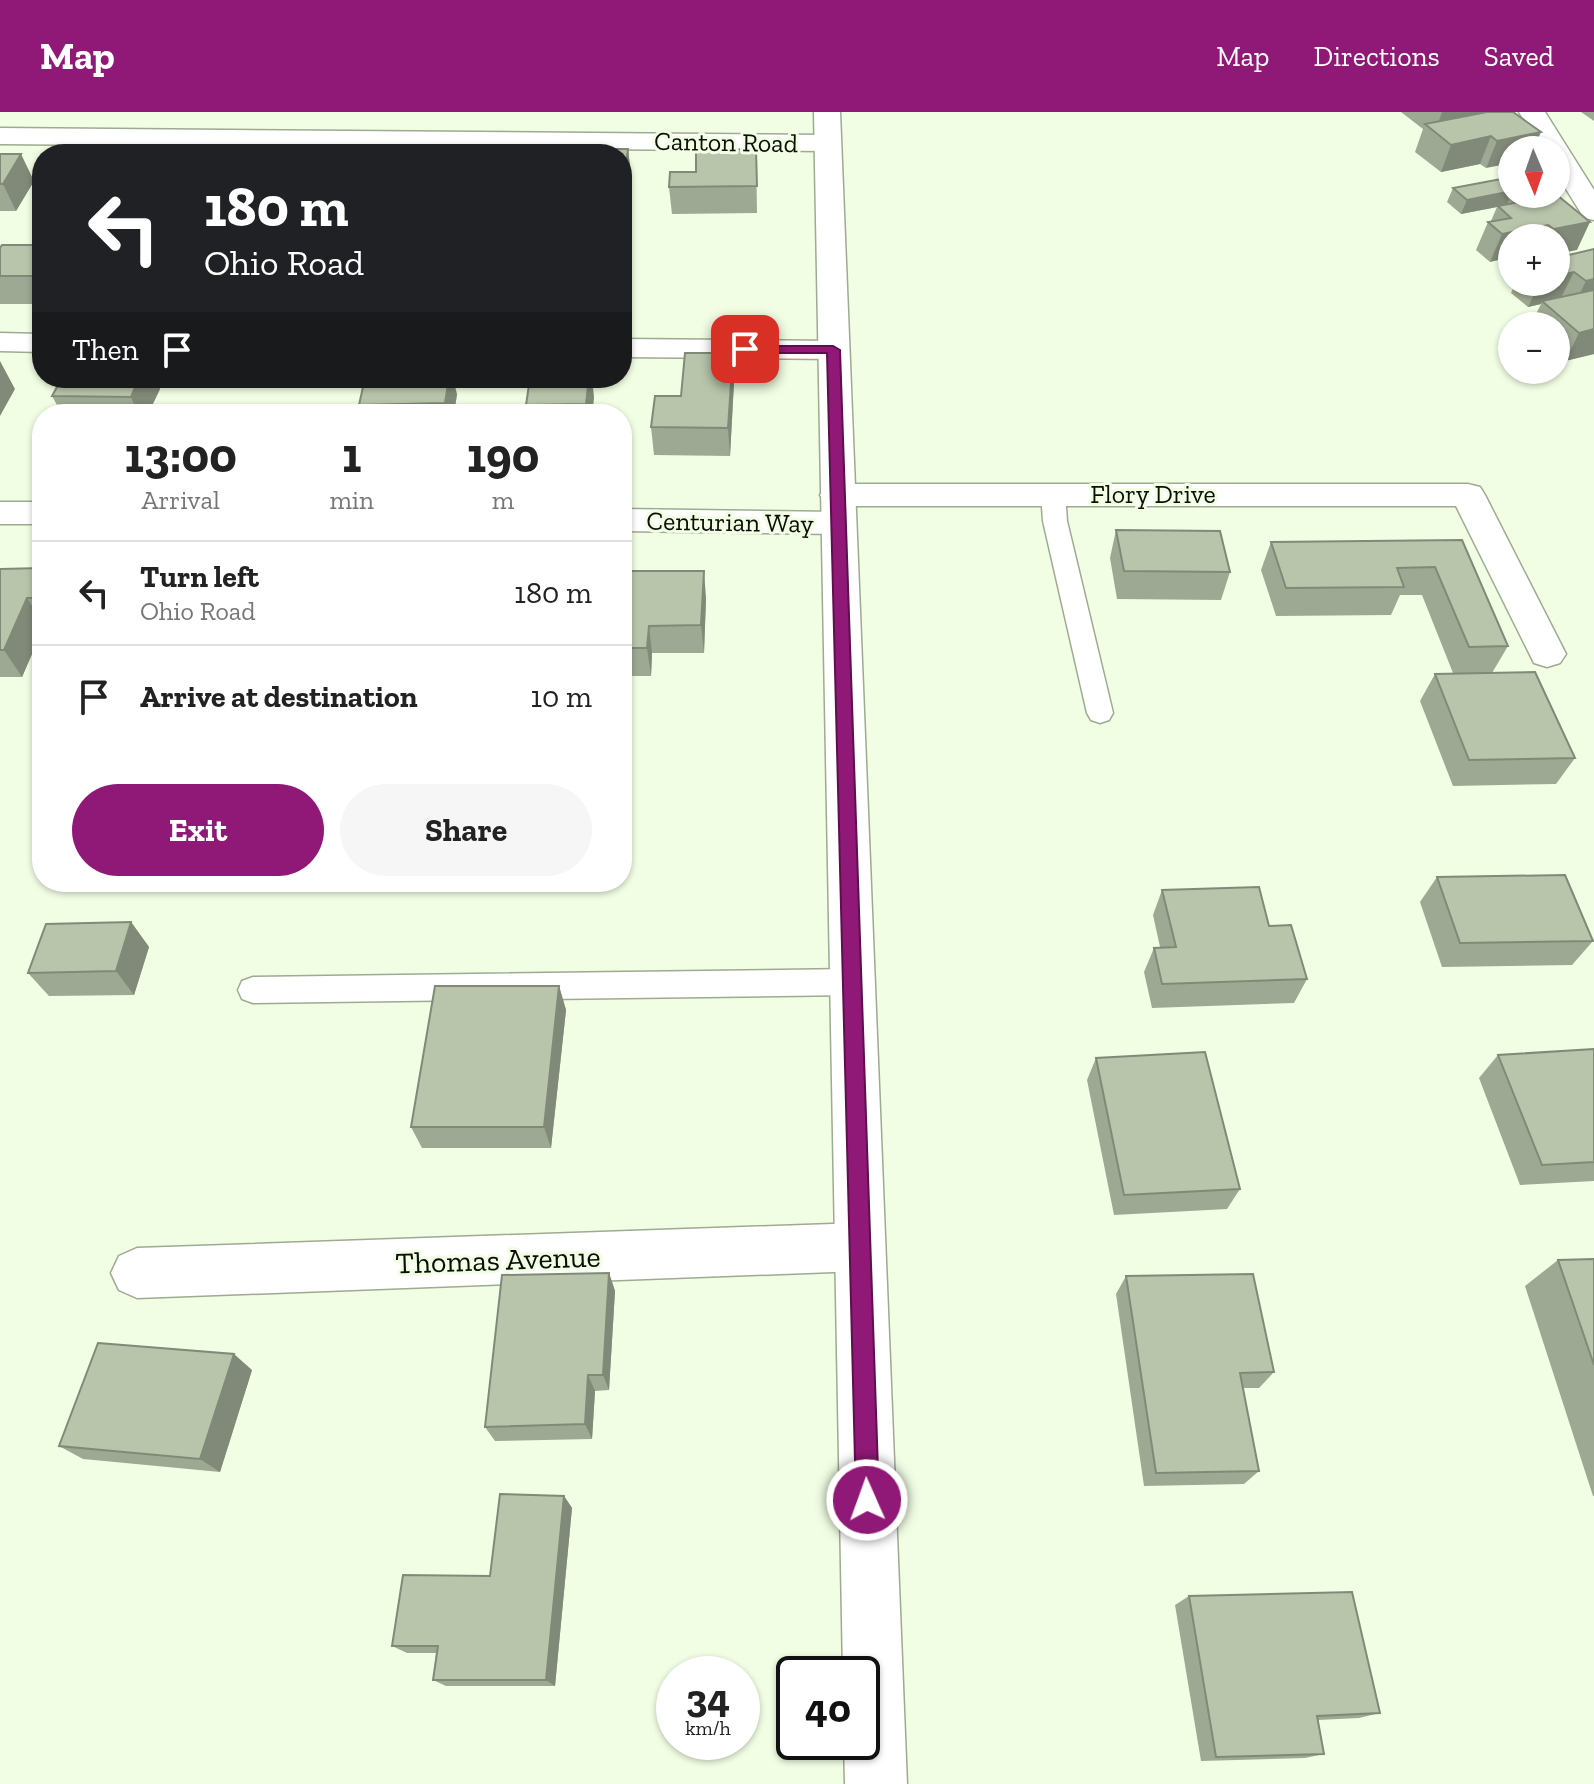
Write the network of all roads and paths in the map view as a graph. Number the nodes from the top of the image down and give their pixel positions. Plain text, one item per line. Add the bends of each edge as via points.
1 (1532, 112) edge
2 (827, 128) edge
3 (0, 136) edge
4 (1547, 136) edge
5 (1570, 173) edge
6 (1594, 212) edge
7 (0, 342) edge
8 (32, 343) edge
9 (632, 348) edge
10 (833, 350) junction
11 (1053, 493) junction
12 (838, 509) junction
13 (0, 513) edge
14 (32, 513) edge
15 (632, 519) edge
16 (1547, 654) dead end
17 (1100, 713) dead end
18 (852, 982) junction
19 (253, 990) dead end
20 (860, 1247) junction
21 (137, 1273) dead end
22 (876, 1784) edge

1 - 4 street
2 - 3 street, Canton Road
2 - 10 street
5 - 6 street
7 - 8 street
9 - 10 street
10 - 12 street
11 - 12 street, Flory Drive
11 - 16 street, Flory Drive via 1468,495
11 - 17 lane
12 - 15 street, Centurian Way
12 - 18 street
13 - 14 street
18 - 19 lane
18 - 20 street
20 - 21 street, Thomas Avenue
20 - 22 street

